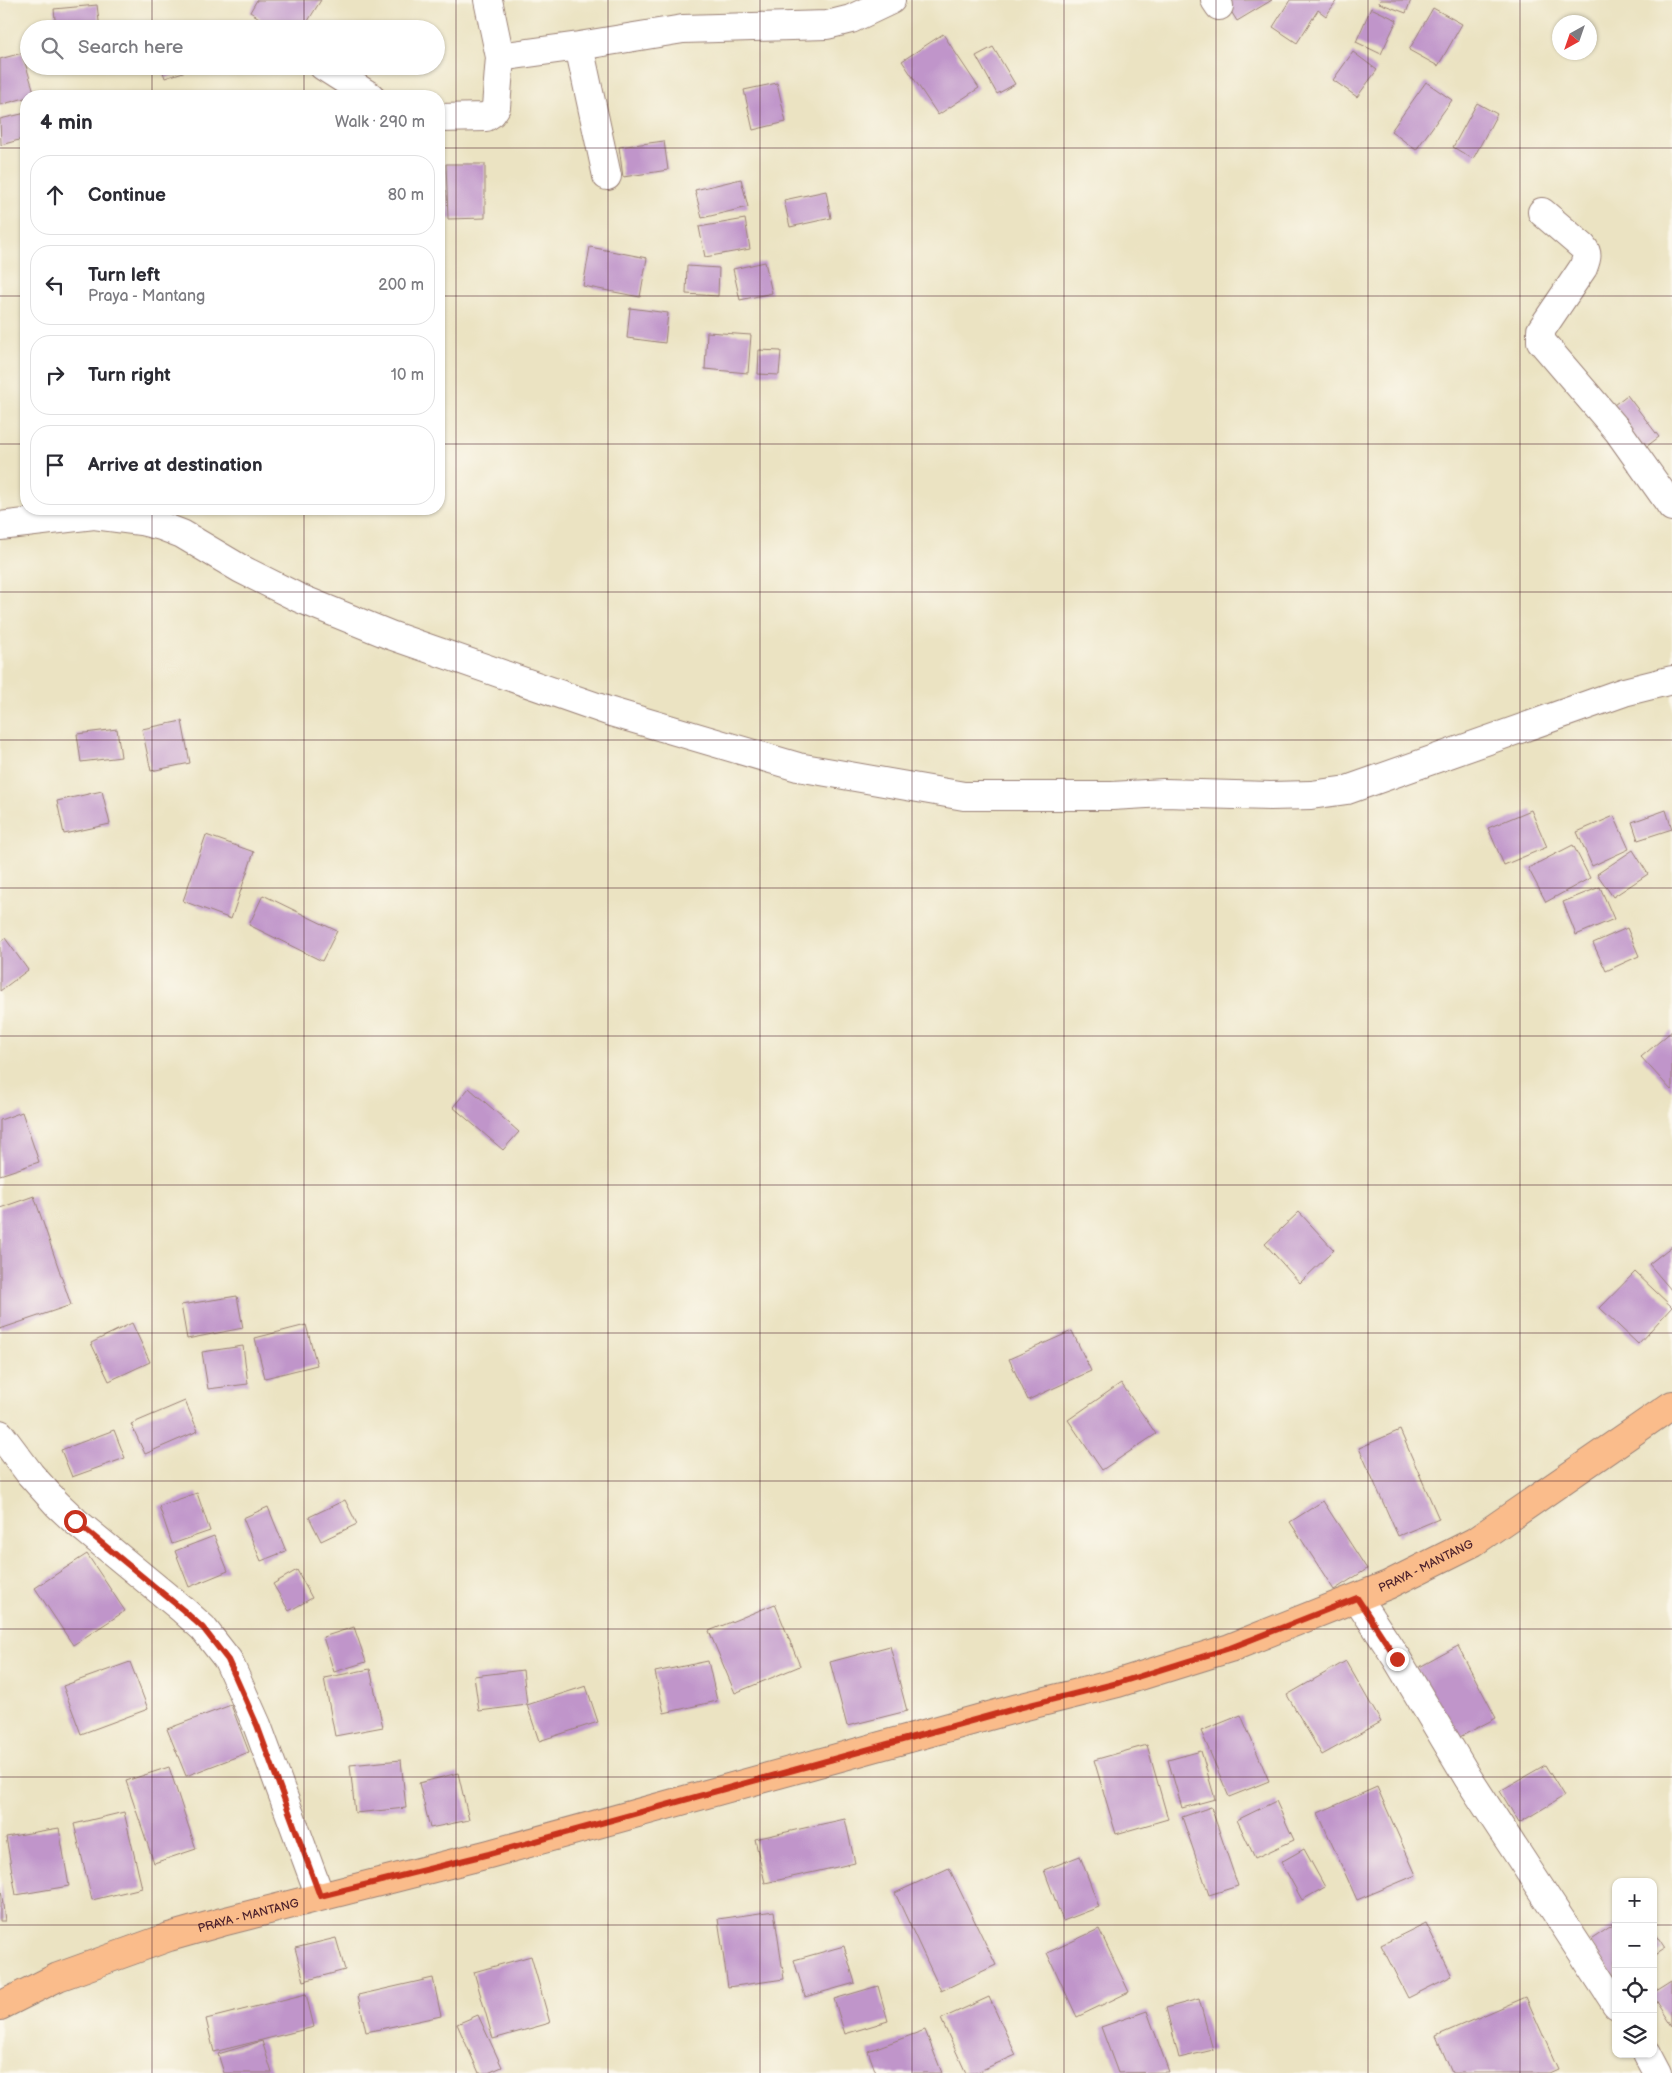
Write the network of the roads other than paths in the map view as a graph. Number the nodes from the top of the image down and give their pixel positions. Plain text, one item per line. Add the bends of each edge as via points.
1 (488, 0) edge
2 (891, 0) edge
3 (579, 46) junction
4 (500, 57) junction
5 (336, 75) edge
6 (360, 90) edge
7 (445, 118) edge
8 (607, 176) dead end
9 (1542, 212) dead end
10 (1672, 507) edge
11 (0, 526) edge
12 (1672, 680) edge
13 (1672, 1405) edge
14 (0, 1434) edge
15 (1357, 1598) junction
16 (320, 1896) junction
17 (1612, 1998) edge
18 (0, 2006) edge
19 (1649, 2058) edge
20 (1657, 2073) edge

1 - 4 street
2 - 3 street via 851,19 827,26 684,29
3 - 4 street
3 - 8 street
4 - 7 street via 496,107 492,114
5 - 6 street
9 - 10 street via 1587,253 1583,268 1541,330 1541,340 1618,431
11 - 12 street via 94,515 161,526 182,534 241,569 308,602 390,635 611,712 798,767 964,796 1164,793 1270,796 1347,790 1624,692
13 - 15 main road, PRAYA - MANTANG via 1474,1542
14 - 16 street via 57,1504 203,1628 228,1660 257,1725
15 - 16 main road, PRAYA - MANTANG via 1230,1648 1118,1683 498,1852
15 - 17 street via 1468,1778
16 - 18 main road, PRAYA - MANTANG via 169,1937 58,1977
19 - 20 street

